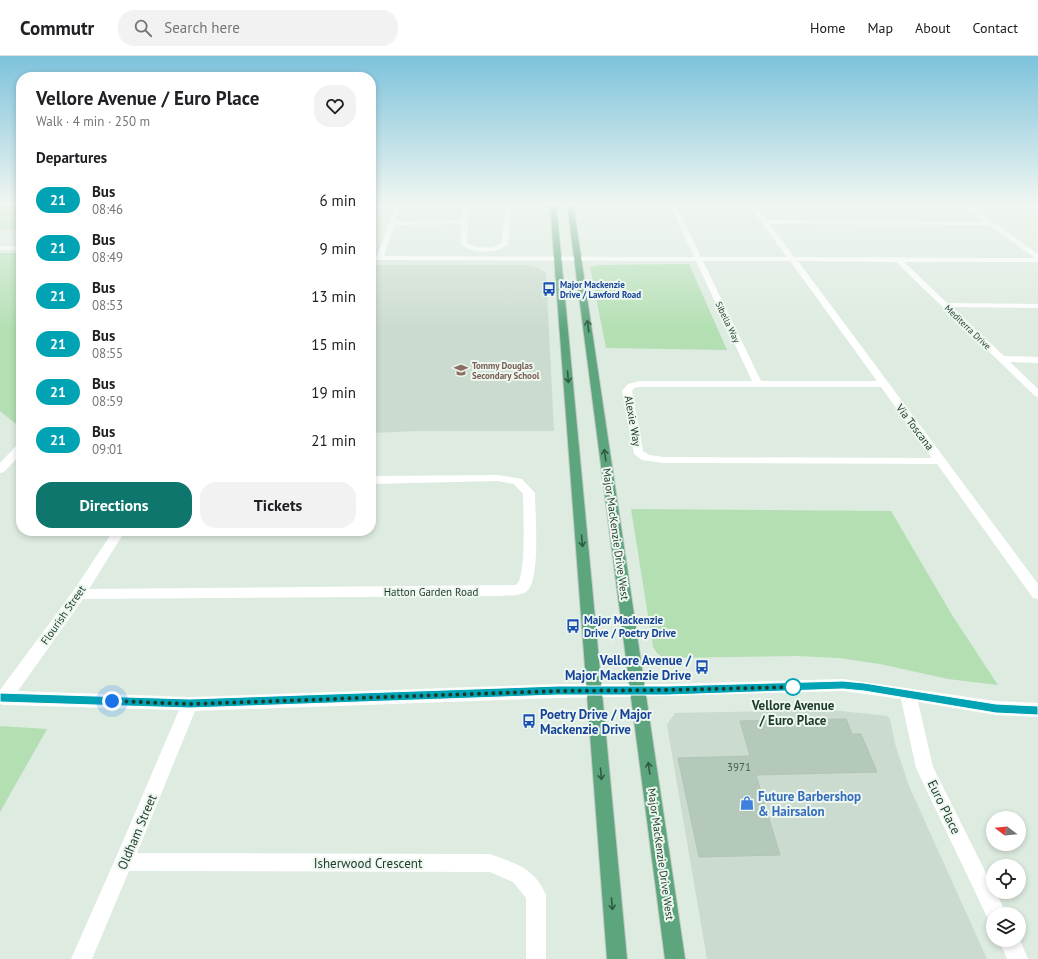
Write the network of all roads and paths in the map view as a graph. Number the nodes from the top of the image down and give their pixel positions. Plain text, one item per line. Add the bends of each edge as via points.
1 (385, 245) edge
2 (466, 245) edge
3 (503, 245) edge
4 (557, 245) edge
5 (576, 245) edge
6 (692, 245) edge
7 (782, 245) edge
8 (1021, 245) edge
9 (0, 248) edge
10 (16, 248) edge
11 (1038, 257) edge
12 (376, 258) edge
13 (380, 258) junction
14 (558, 258) junction
15 (578, 259) junction
16 (699, 260) junction
17 (793, 260) junction
18 (898, 260) junction
19 (1038, 260) edge
20 (946, 305) junction
21 (1038, 306) edge
22 (1002, 359) junction
23 (1038, 360) edge
24 (758, 384) junction
25 (883, 384) junction
26 (1038, 394) edge
27 (16, 452) edge
28 (941, 461) junction
29 (0, 470) edge
30 (376, 480) edge
31 (116, 536) edge
32 (79, 594) junction
33 (1038, 594) edge
34 (594, 690) junction
35 (638, 690) junction
36 (908, 694) junction
37 (2, 698) edge
38 (190, 704) junction
39 (1038, 710) edge
40 (124, 862) junction
41 (993, 907) edge
42 (1012, 947) edge
43 (81, 959) edge
44 (536, 959) edge
45 (617, 959) edge
46 (675, 959) edge
47 (1018, 959) edge

1 - 13 street
2 - 3 street via 476,248
4 - 14 main road
5 - 15 main road, Major MacKenzie Drive West
6 - 16 street, Sibella Way
7 - 17 street, Via Toscana
8 - 11 street
9 - 10 street
12 - 13 street
13 - 14 street
14 - 15 street
14 -> 34 main road
15 - 16 street
35 -> 15 main road, Major MacKenzie Drive West
16 - 17 street
16 - 24 street, Sibella Way
17 - 18 street
17 - 25 street, Via Toscana
18 - 19 street
18 - 20 street, Mediterra Drive
20 - 21 street
20 - 22 street, Mediterra Drive
22 - 23 street
22 - 26 street, Mediterra Drive
24 - 25 street, Alexie Way
24 - 28 street, Alexie Way via 630,386 627,391 638,452 646,458 663,460
25 - 28 street, Via Toscana
27 - 29 street
28 - 33 street, Via Toscana
30 - 32 street, Hatton Garden Road via 498,478 518,481 529,493 529,572 524,585 520,589 500,591
31 - 32 street, Flourish Street
32 - 37 street, Flourish Street
34 - 35 street
34 - 38 street
34 -> 45 main road
35 - 36 street via 843,685
46 -> 35 main road, Major MacKenzie Drive West
36 - 39 street via 996,708
36 - 41 street, Euro Place via 926,768
37 - 38 street
38 - 40 street, Oldham Street
40 - 43 street, Oldham Street
40 - 44 street, Isherwood Crescent via 490,863 520,875 536,896
42 - 47 street

